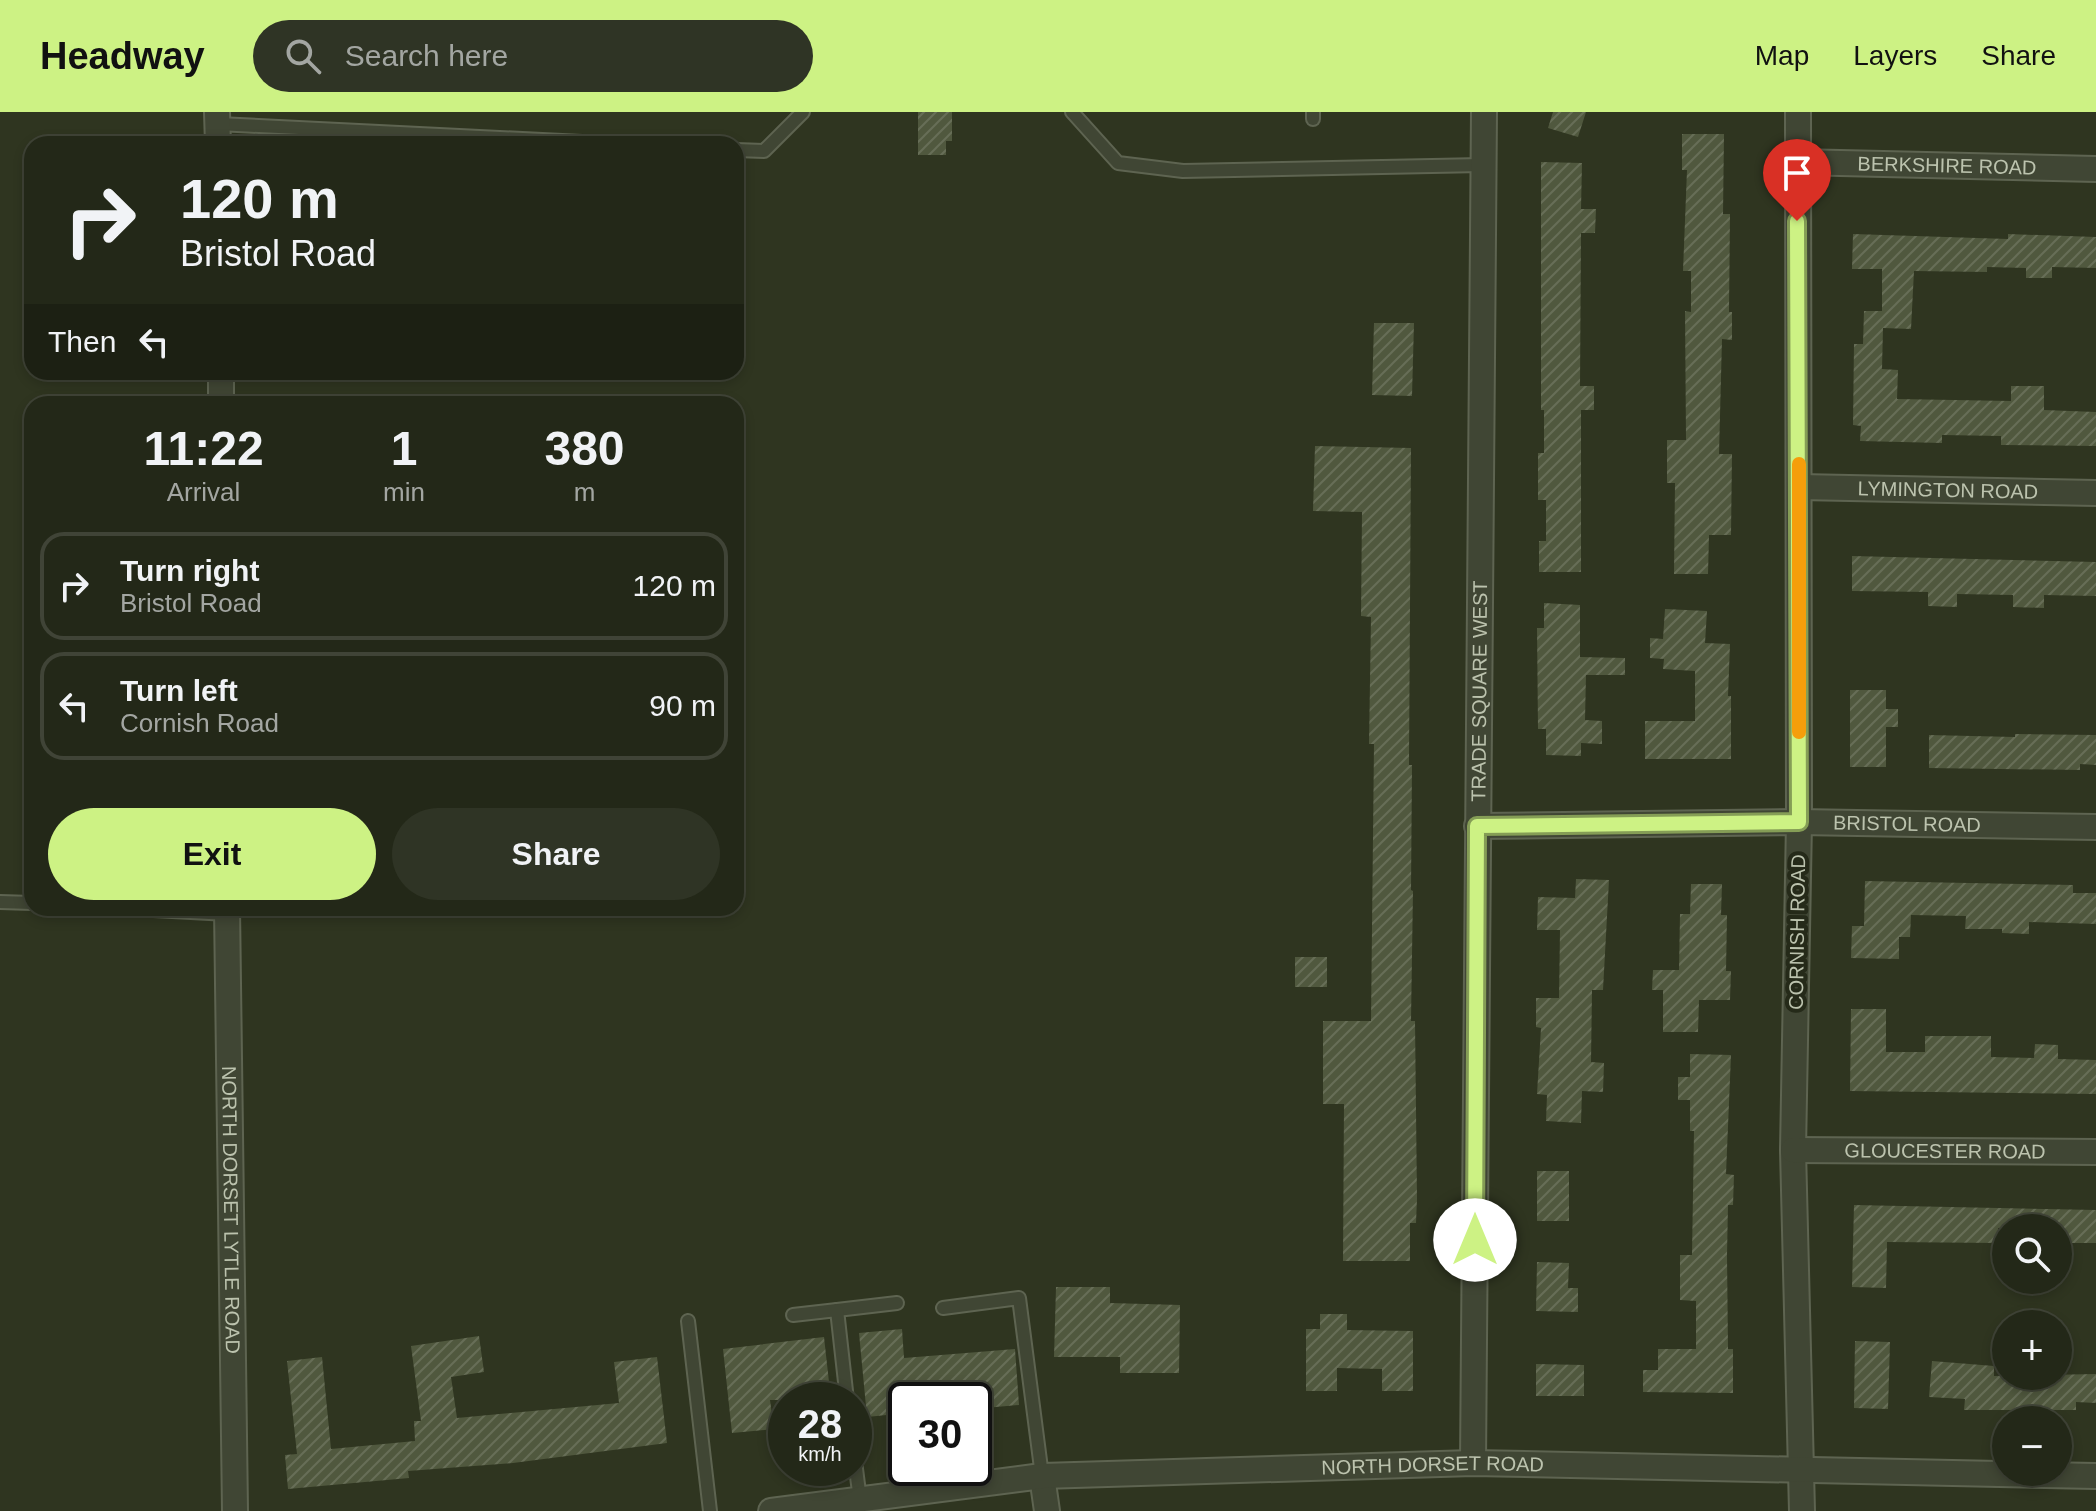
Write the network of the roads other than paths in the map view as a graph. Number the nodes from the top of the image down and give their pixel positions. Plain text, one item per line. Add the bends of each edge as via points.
1 (803, 112) edge
2 (1072, 112) edge
3 (1484, 112) edge
4 (1798, 112) edge
5 (218, 127) edge
6 (432, 136) edge
7 (744, 150) edge
8 (1797, 162) junction
9 (1482, 165) junction
10 (2096, 169) edge
11 (1800, 487) junction
12 (2096, 493) edge
13 (1799, 822) junction
14 (1477, 826) junction
15 (2096, 827) edge
16 (0, 902) edge
17 (24, 903) edge
18 (228, 916) edge
19 (1793, 1150) junction
20 (2096, 1152) edge
21 (897, 1303) dead end
22 (943, 1308) dead end
23 (837, 1310) junction
24 (793, 1315) dead end
25 (688, 1321) dead end
26 (845, 1382) edge
27 (1473, 1463) junction
28 (1803, 1470) junction
29 (1042, 1476) junction
30 (2096, 1476) edge
31 (858, 1486) edge
32 (860, 1500) junction
33 (235, 1511) edge
34 (710, 1511) edge
35 (771, 1511) edge
36 (1047, 1511) edge
37 (1802, 1511) edge

1 - 7 lane via 764,151
2 - 9 lane via 1118,163 1183,171
3 - 9 street, TRADE SQUARE WEST
4 - 8 street, CORNISH ROAD
5 - 6 lane
8 - 10 street, BERKSHIRE ROAD
8 - 11 street, CORNISH ROAD
9 - 14 street, TRADE SQUARE WEST
11 - 12 street, LYMINGTON ROAD
11 - 13 street, CORNISH ROAD
13 - 14 street, BRISTOL ROAD
13 - 15 street, BRISTOL ROAD
13 - 19 street, CORNISH ROAD
14 - 27 street, TRADE SQUARE WEST
16 - 17 lane
18 - 33 street, NORTH DORSET LYTLE ROAD
19 - 20 street, GLOUCESTER ROAD
19 - 28 street, CORNISH ROAD
21 - 23 lane
22 - 29 lane via 1019,1298
23 - 24 lane
23 - 26 lane
25 - 34 lane
27 - 28 street, NORTH DORSET ROAD
27 - 29 street, NORTH DORSET ROAD
28 - 30 street, NORTH DORSET ROAD
28 - 37 street, CORNISH ROAD
29 - 32 street, NORTH DORSET ROAD
29 - 36 street
31 - 32 lane
32 - 35 street, NORTH DORSET ROAD

